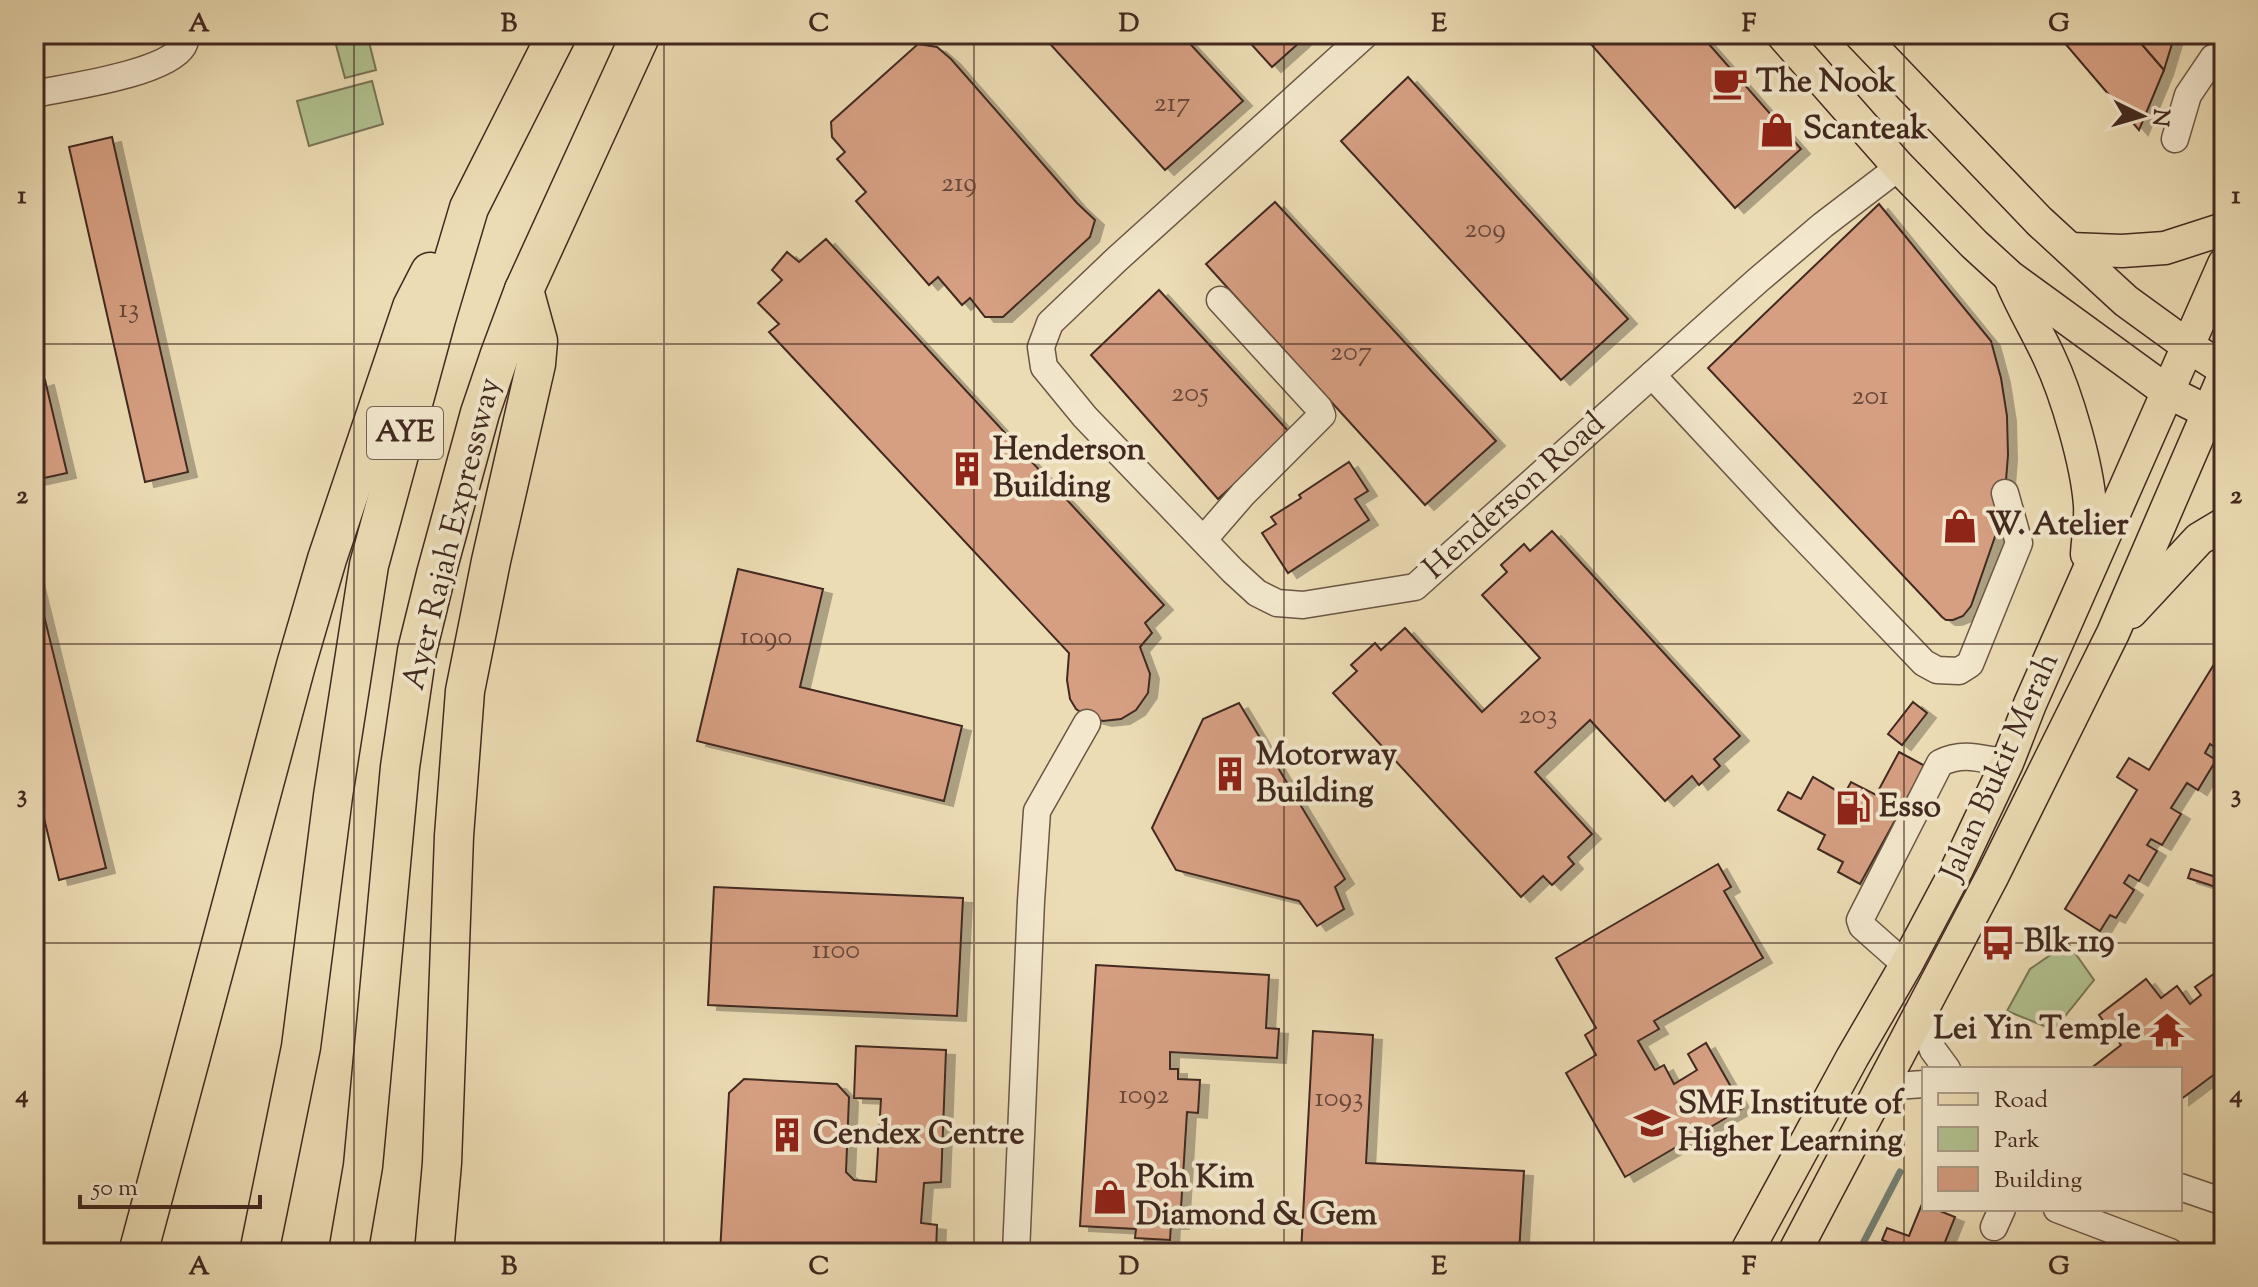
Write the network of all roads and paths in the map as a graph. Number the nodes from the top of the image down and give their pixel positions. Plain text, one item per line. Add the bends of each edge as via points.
1 (187, 34) edge
2 (557, 34) edge
3 (641, 34) edge
4 (1366, 34) edge
5 (1782, 34) edge
6 (1860, 34) edge
7 (2224, 56) edge
8 (34, 94) edge
9 (2175, 139) dead end
10 (1899, 167) junction
11 (469, 208) junction
12 (2224, 229) edge
13 (2070, 249) junction
14 (2224, 264) edge
15 (2010, 277) junction
16 (524, 290) junction
17 (1220, 300) dead end
18 (2188, 346) junction
19 (2224, 369) edge
20 (1652, 375) junction
21 (2224, 376) edge
22 (2168, 392) junction
23 (2216, 416) edge
24 (2005, 493) dead end
25 (2224, 524) edge
26 (1204, 539) junction
27 (2085, 579) junction
28 (2113, 633) junction
29 (1087, 723) dead end
30 (2007, 763) junction
31 (1906, 965) junction
32 (1920, 1015) junction
33 (1946, 1067) edge
34 (1922, 1084) edge
35 (1880, 1087) junction
36 (2196, 1183) edge
37 (2224, 1202) edge
38 (2062, 1211) edge
39 (2170, 1252) edge
40 (138, 1253) edge
41 (259, 1253) edge
42 (348, 1253) edge
43 (434, 1253) edge
44 (1016, 1253) edge
45 (1746, 1253) edge
46 (1794, 1253) edge

1 - 8 street via 183,48 162,63
2 - 11 highway, Ayer Rajah Expressway / AYE
3 - 16 highway, Ayer Rajah Expressway / AYE
4 - 26 street, Henderson Road via 1050,323 1041,347 1044,367 1085,417
5 - 10 main road
6 - 13 main road
7 - 9 street via 2213,58 2188,95
10 - 15 main road
10 - 20 street, Henderson Road via 1823,225
11 - 40 highway via 412,307 327,559
11 - 41 highway, Ayer Rajah Expressway / AYE via 369,565 301,1047
12 - 13 main road via 2165,248
13 - 18 main road via 2126,301
14 - 18 main road, Jalan Bukit Merah
15 - 22 main road
15 - 27 main road via 2050,358 2084,467 2090,507
16 - 42 highway, Ayer Rajah Expressway / AYE via 480,413 417,651 400,767 363,1166
16 - 43 highway via 538,341 536,364 465,691
17 - 26 street via 1322,415
18 - 19 main road
18 - 22 main road, Jalan Bukit Merah
20 - 24 street via 1924,663 1937,670 1959,671 1970,664 2019,543
20 - 26 street, Henderson Road via 1415,587 1314,604 1277,603 1257,593
21 - 23 main road, Jalan Bukit Merah
22 - 23 main road
22 - 27 main road, Jalan Bukit Merah
23 - 28 main road, Jalan Bukit Merah
25 - 28 main road via 2199,539
27 - 30 main road, Jalan Bukit Merah
28 - 32 main road, Jalan Bukit Merah
29 - 44 street via 1037,811
30 - 31 main road, Jalan Bukit Merah
30 - 31 street via 1953,757 1940,763 1860,920
31 - 45 main road, Jalan Bukit Merah
32 - 33 street
32 - 35 main road, Jalan Bukit Merah
34 - 35 street
35 - 46 main road, Jalan Bukit Merah
36 - 37 street
38 - 39 street

